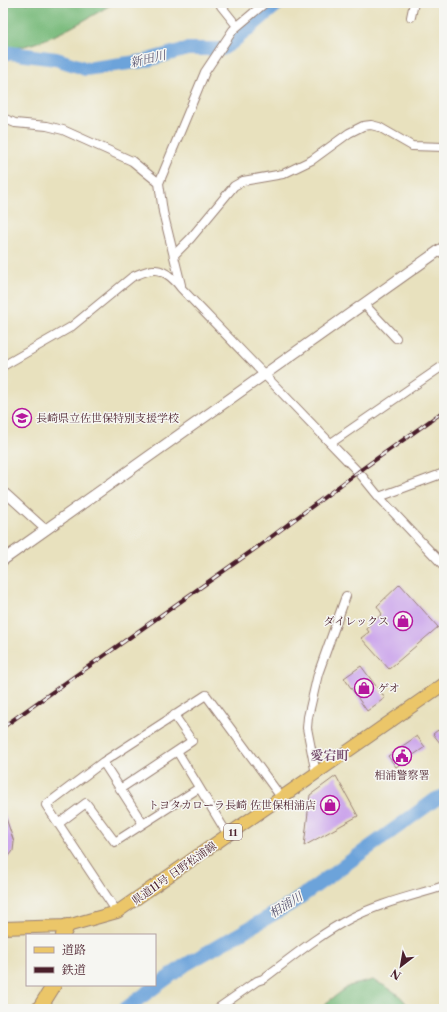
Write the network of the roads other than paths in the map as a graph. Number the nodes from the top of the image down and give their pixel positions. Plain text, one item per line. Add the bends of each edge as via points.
1 (221, 3) edge
2 (264, 3) edge
3 (414, 3) edge
4 (411, 17) dead end
5 (237, 26) junction
6 (3, 118) edge
7 (444, 147) edge
8 (159, 183) junction
9 (442, 252) edge
10 (174, 255) junction
11 (181, 288) junction
12 (364, 304) junction
13 (396, 338) dead end
14 (444, 365) edge
15 (3, 366) edge
16 (265, 375) junction
17 (331, 443) junction
18 (444, 473) edge
19 (3, 491) edge
20 (379, 497) junction
21 (46, 530) junction
22 (3, 560) edge
23 (444, 566) edge
24 (346, 596) dead end
25 (444, 684) edge
26 (174, 715) junction
27 (177, 751) junction
28 (103, 762) junction
29 (316, 774) junction
30 (199, 788) junction
31 (120, 789) junction
32 (281, 797) junction
33 (58, 824) junction
34 (143, 824) junction
35 (228, 835) junction
36 (444, 886) edge
37 (117, 912) junction
38 (3, 928) edge
39 (66, 932) edge
40 (53, 986) edge
41 (63, 986) edge
42 (40, 1009) edge
43 (52, 1009) edge
44 (217, 1009) edge

1 - 5 street
2 - 5 street
3 - 4 street
5 - 8 street via 205,72
6 - 8 street via 15,123 63,130 132,161
7 - 10 street via 412,146 379,127 371,124 363,126 312,160 283,174 243,181 234,186
8 - 10 street
9 - 12 street
10 - 11 street
11 - 15 street via 174,279 156,270 132,277 71,327
11 - 16 street
12 - 13 street
12 - 16 street
14 - 17 street
16 - 17 street
16 - 21 street
17 - 20 street
18 - 20 street
19 - 21 street
20 - 23 street
21 - 22 street
24 - 29 street via 318,674 308,717 307,728
25 - 29 main road, 県道11号 日野松浦線 / 11
26 - 27 street via 192,741
26 - 28 street
26 - 32 street via 206,694
27 - 30 street
27 - 31 street
28 - 31 street
28 - 33 street via 46,805
29 - 32 main road, 県道11号 日野松浦線 / 11
30 - 34 street
30 - 35 street
31 - 34 street
32 - 35 main road, 県道11号 日野松浦線 / 11
33 - 34 street via 86,803 114,842
33 - 37 street
35 - 37 main road, 県道11号 日野松浦線 / 11
36 - 44 street via 373,908 350,918
37 - 39 main road, 県道11号 日野松浦線 / 11
38 - 39 main road, 県道11号 日野松浦線 / 11
40 - 42 highway
41 - 43 highway

